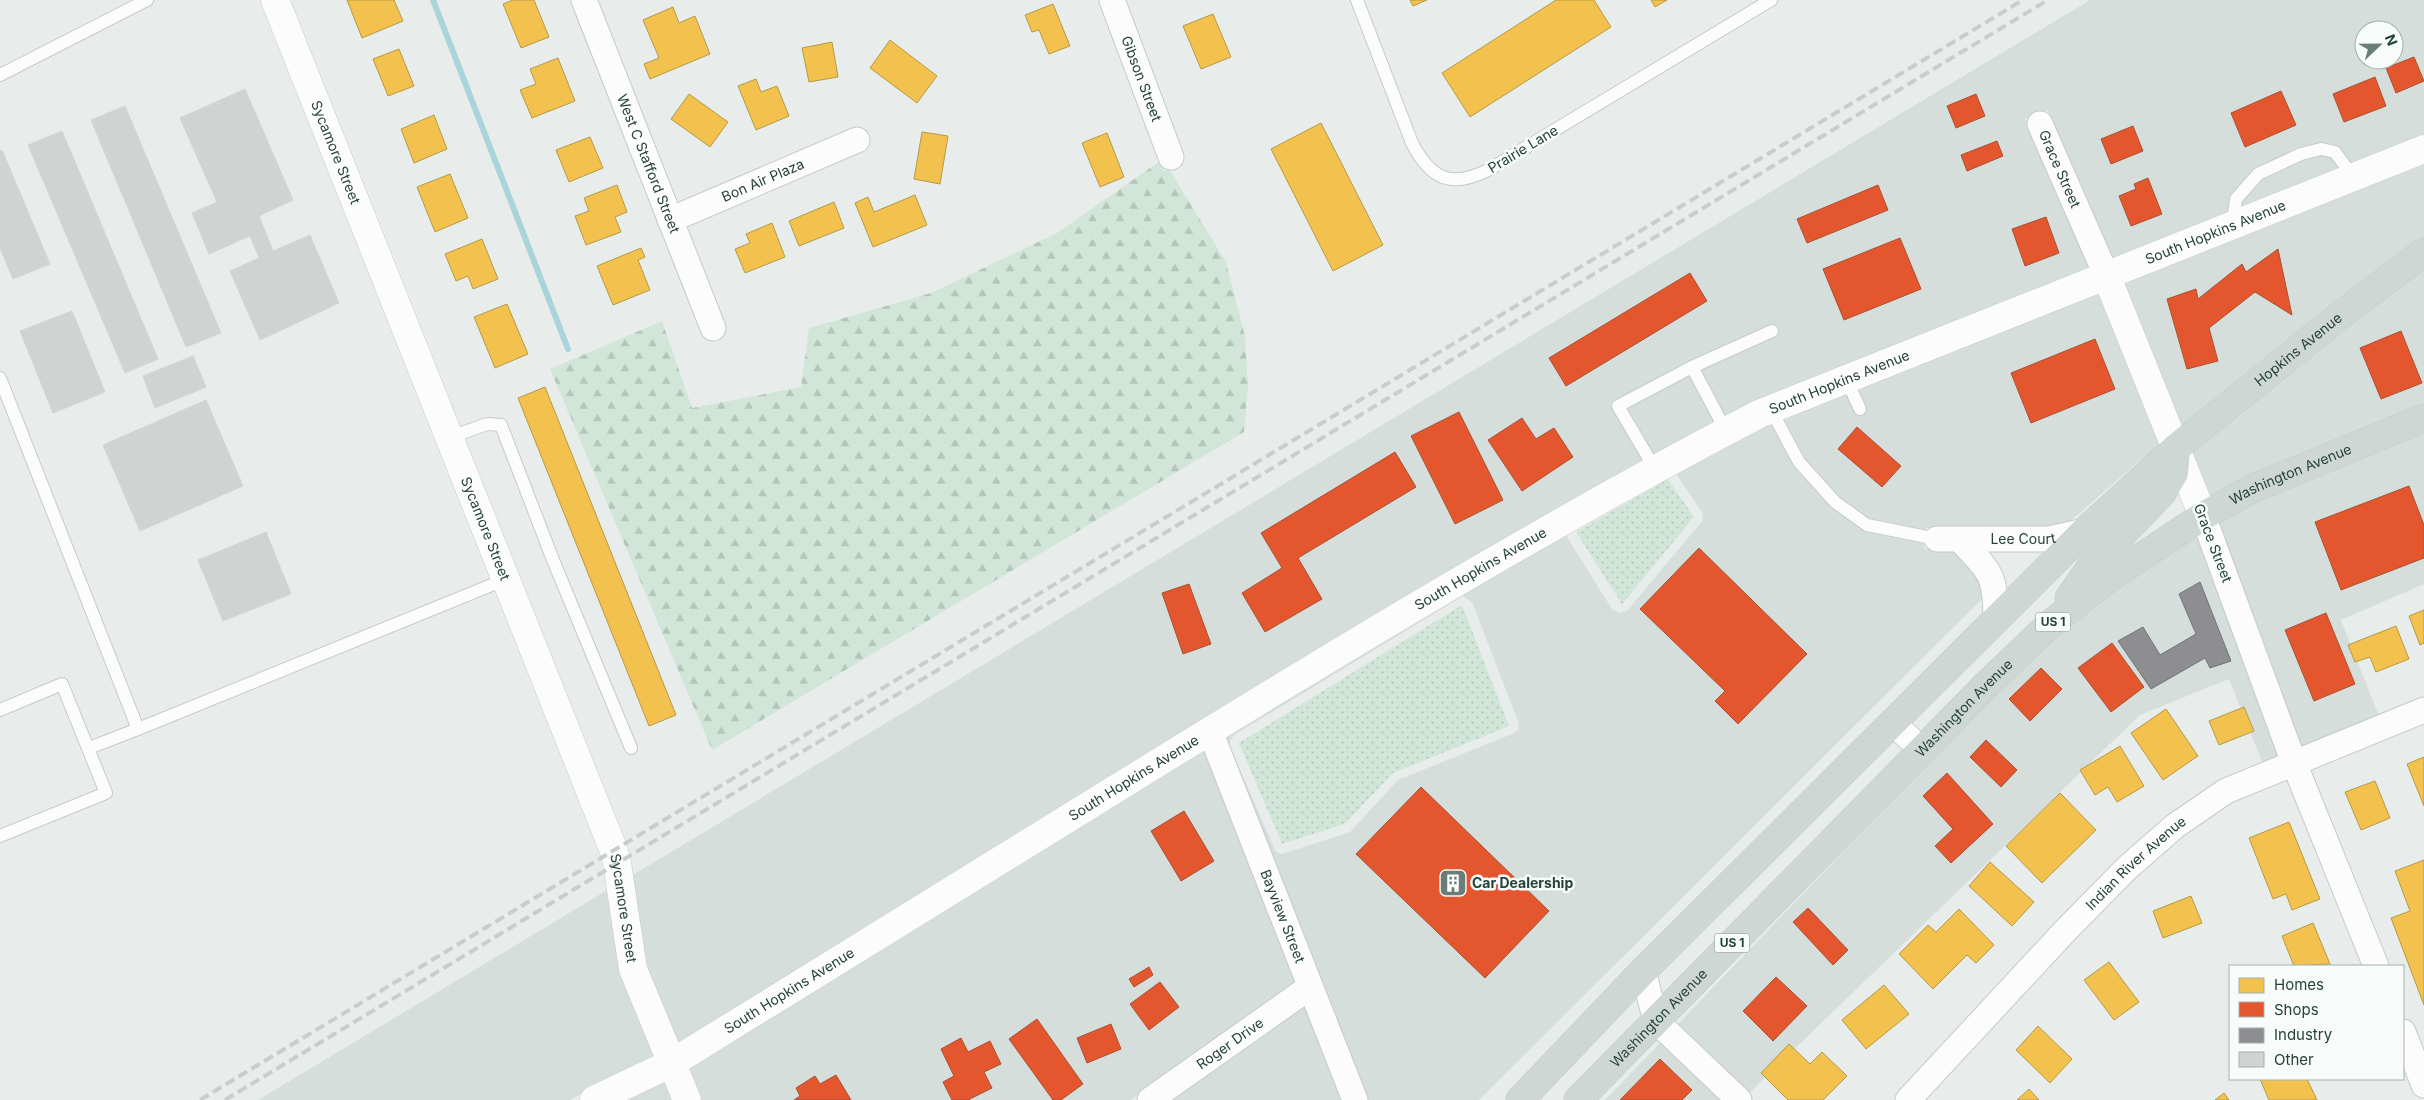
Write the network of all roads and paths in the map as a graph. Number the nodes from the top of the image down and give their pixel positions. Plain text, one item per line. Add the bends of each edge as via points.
1 (147, 0) edge
2 (275, 0) edge
3 (584, 0) edge
4 (1112, 0) edge
5 (1357, 0) edge
6 (1771, 0) edge
7 (0, 75) edge
8 (2040, 124) dead end
9 (856, 140) dead end
10 (2424, 149) edge
11 (1171, 157) dead end
12 (2354, 178) junction
13 (670, 220) junction
14 (2232, 227) junction
15 (2424, 252) edge
16 (2107, 277) junction
17 (713, 328) dead end
18 (1772, 331) dead end
19 (1692, 367) junction
20 (0, 378) edge
21 (1846, 379) junction
22 (1771, 410) junction
23 (1860, 410) dead end
24 (2424, 418) edge
25 (1726, 432) junction
26 (448, 438) junction
27 (2176, 448) junction
28 (1655, 470) junction
29 (2203, 516) junction
30 (2085, 531) junction
31 (1948, 539) junction
32 (504, 580) junction
33 (1996, 617) junction
34 (2049, 625) junction
35 (0, 710) edge
36 (2424, 710) edge
37 (1892, 722) junction
38 (138, 729) junction
39 (1210, 731) junction
40 (89, 748) junction
41 (631, 748) dead end
42 (1922, 750) junction
43 (2294, 763) junction
44 (0, 836) edge
45 (2376, 965) edge
46 (1643, 971) junction
47 (1310, 987) junction
48 (1656, 1021) junction
49 (2404, 1034) edge
50 (672, 1063) junction
51 (2424, 1084) edge
52 (2424, 1095) edge
53 (594, 1100) edge
54 (687, 1100) edge
55 (1150, 1100) edge
56 (1355, 1100) edge
57 (1520, 1100) edge
58 (1578, 1100) edge
59 (1739, 1100) edge
60 (1908, 1100) edge
61 (2417, 1100) edge

1 - 7 lane
2 - 26 street, Sycamore Street
3 - 13 street, West C Stafford Street
4 - 11 street, Gibson Street
5 - 6 lane, Prairie Lane via 1422,162 1433,172 1458,181 1490,169
8 - 16 street, Grace Street
9 - 13 street, Bon Air Plaza
10 - 12 street, South Hopkins Avenue
12 - 14 street, South Hopkins Avenue
12 - 14 lane via 2335,152 2321,149 2301,154 2258,174 2236,199
13 - 17 street, West C Stafford Street
14 - 16 street, South Hopkins Avenue
15 - 27 main road, Hopkins Avenue
16 - 21 street, South Hopkins Avenue
16 - 27 street, Grace Street
18 - 19 lane
19 - 25 lane
19 - 28 lane via 1618,406
20 - 38 lane
21 - 22 street, South Hopkins Avenue
21 - 23 lane
22 - 25 street, South Hopkins Avenue
22 - 31 lane via 1799,462 1835,502 1867,525
24 - 29 main road, Washington Avenue / US 1 via 2254,488
25 - 28 street, South Hopkins Avenue
26 - 32 street, Sycamore Street
26 - 41 lane via 487,424 501,425
27 - 29 street, Grace Street
27 - 30 main road
27 - 34 main road via 2174,473 2162,493 2092,567
28 - 39 street, South Hopkins Avenue via 1472,573
29 - 34 main road, Washington Avenue / US 1 via 2105,581
29 - 43 street, Grace Street
30 - 31 street, Lee Court via 2049,539
30 - 33 main road
31 - 33 street, Lee Court via 1992,576 1996,589
32 - 38 lane
32 - 50 street, Sycamore Street via 614,851 632,969
33 - 37 main road
34 - 42 main road, Washington Avenue / US 1
35 - 40 lane via 62,684
36 - 43 street, Indian River Avenue
37 - 42 street
37 - 46 main road
38 - 40 lane
39 - 47 street, Bayview Street
39 - 50 street, South Hopkins Avenue
40 - 44 lane via 106,793
42 - 48 main road, Washington Avenue / US 1
43 - 45 street, Grace Street
43 - 60 street, Indian River Avenue via 2226,791 2175,826 2127,868 2065,931
46 - 48 street
46 - 57 main road
47 - 55 street, Roger Drive
47 - 56 street, Bayview Street
48 - 58 main road, Washington Avenue / US 1
48 - 59 street
49 - 51 street
50 - 53 street, South Hopkins Avenue
50 - 54 street, Sycamore Street
52 - 61 street

